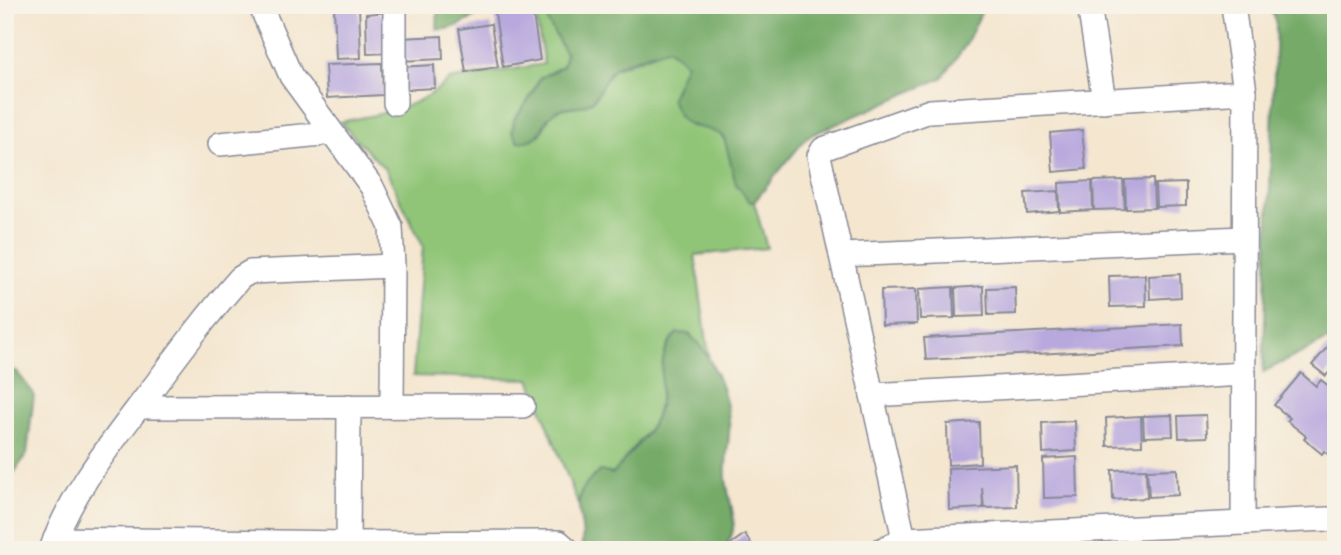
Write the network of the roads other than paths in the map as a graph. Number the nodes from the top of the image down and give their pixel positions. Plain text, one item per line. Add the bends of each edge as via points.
1 (260, 5) edge
2 (395, 5) edge
3 (1089, 5) edge
4 (1233, 5) edge
5 (1245, 92) junction
6 (1104, 101) junction
7 (395, 103) dead end
8 (331, 133) junction
9 (220, 144) dead end
10 (1244, 238) junction
11 (841, 255) junction
12 (393, 266) junction
13 (1244, 374) junction
14 (872, 395) junction
15 (349, 406) junction
16 (392, 406) junction
17 (523, 406) dead end
18 (139, 407) junction
19 (1336, 521) edge
20 (1243, 523) junction
21 (53, 544) edge
22 (906, 544) edge
23 (348, 546) edge
24 (568, 550) edge
25 (881, 550) edge

1 - 8 street via 291,76
2 - 7 street
3 - 6 street
4 - 5 street
5 - 6 street
5 - 10 street
6 - 11 street via 930,111 823,149 819,156
8 - 9 street
8 - 12 street via 372,187 391,227
10 - 11 street
10 - 13 street
11 - 14 street
12 - 16 street
12 - 18 street via 250,272 226,294
13 - 14 street
13 - 20 street
14 - 22 street
15 - 16 street
15 - 18 street
15 - 23 street
16 - 17 street
18 - 21 street via 93,468
19 - 20 street
20 - 22 street
21 - 23 street
22 - 25 street
23 - 24 street via 559,542

